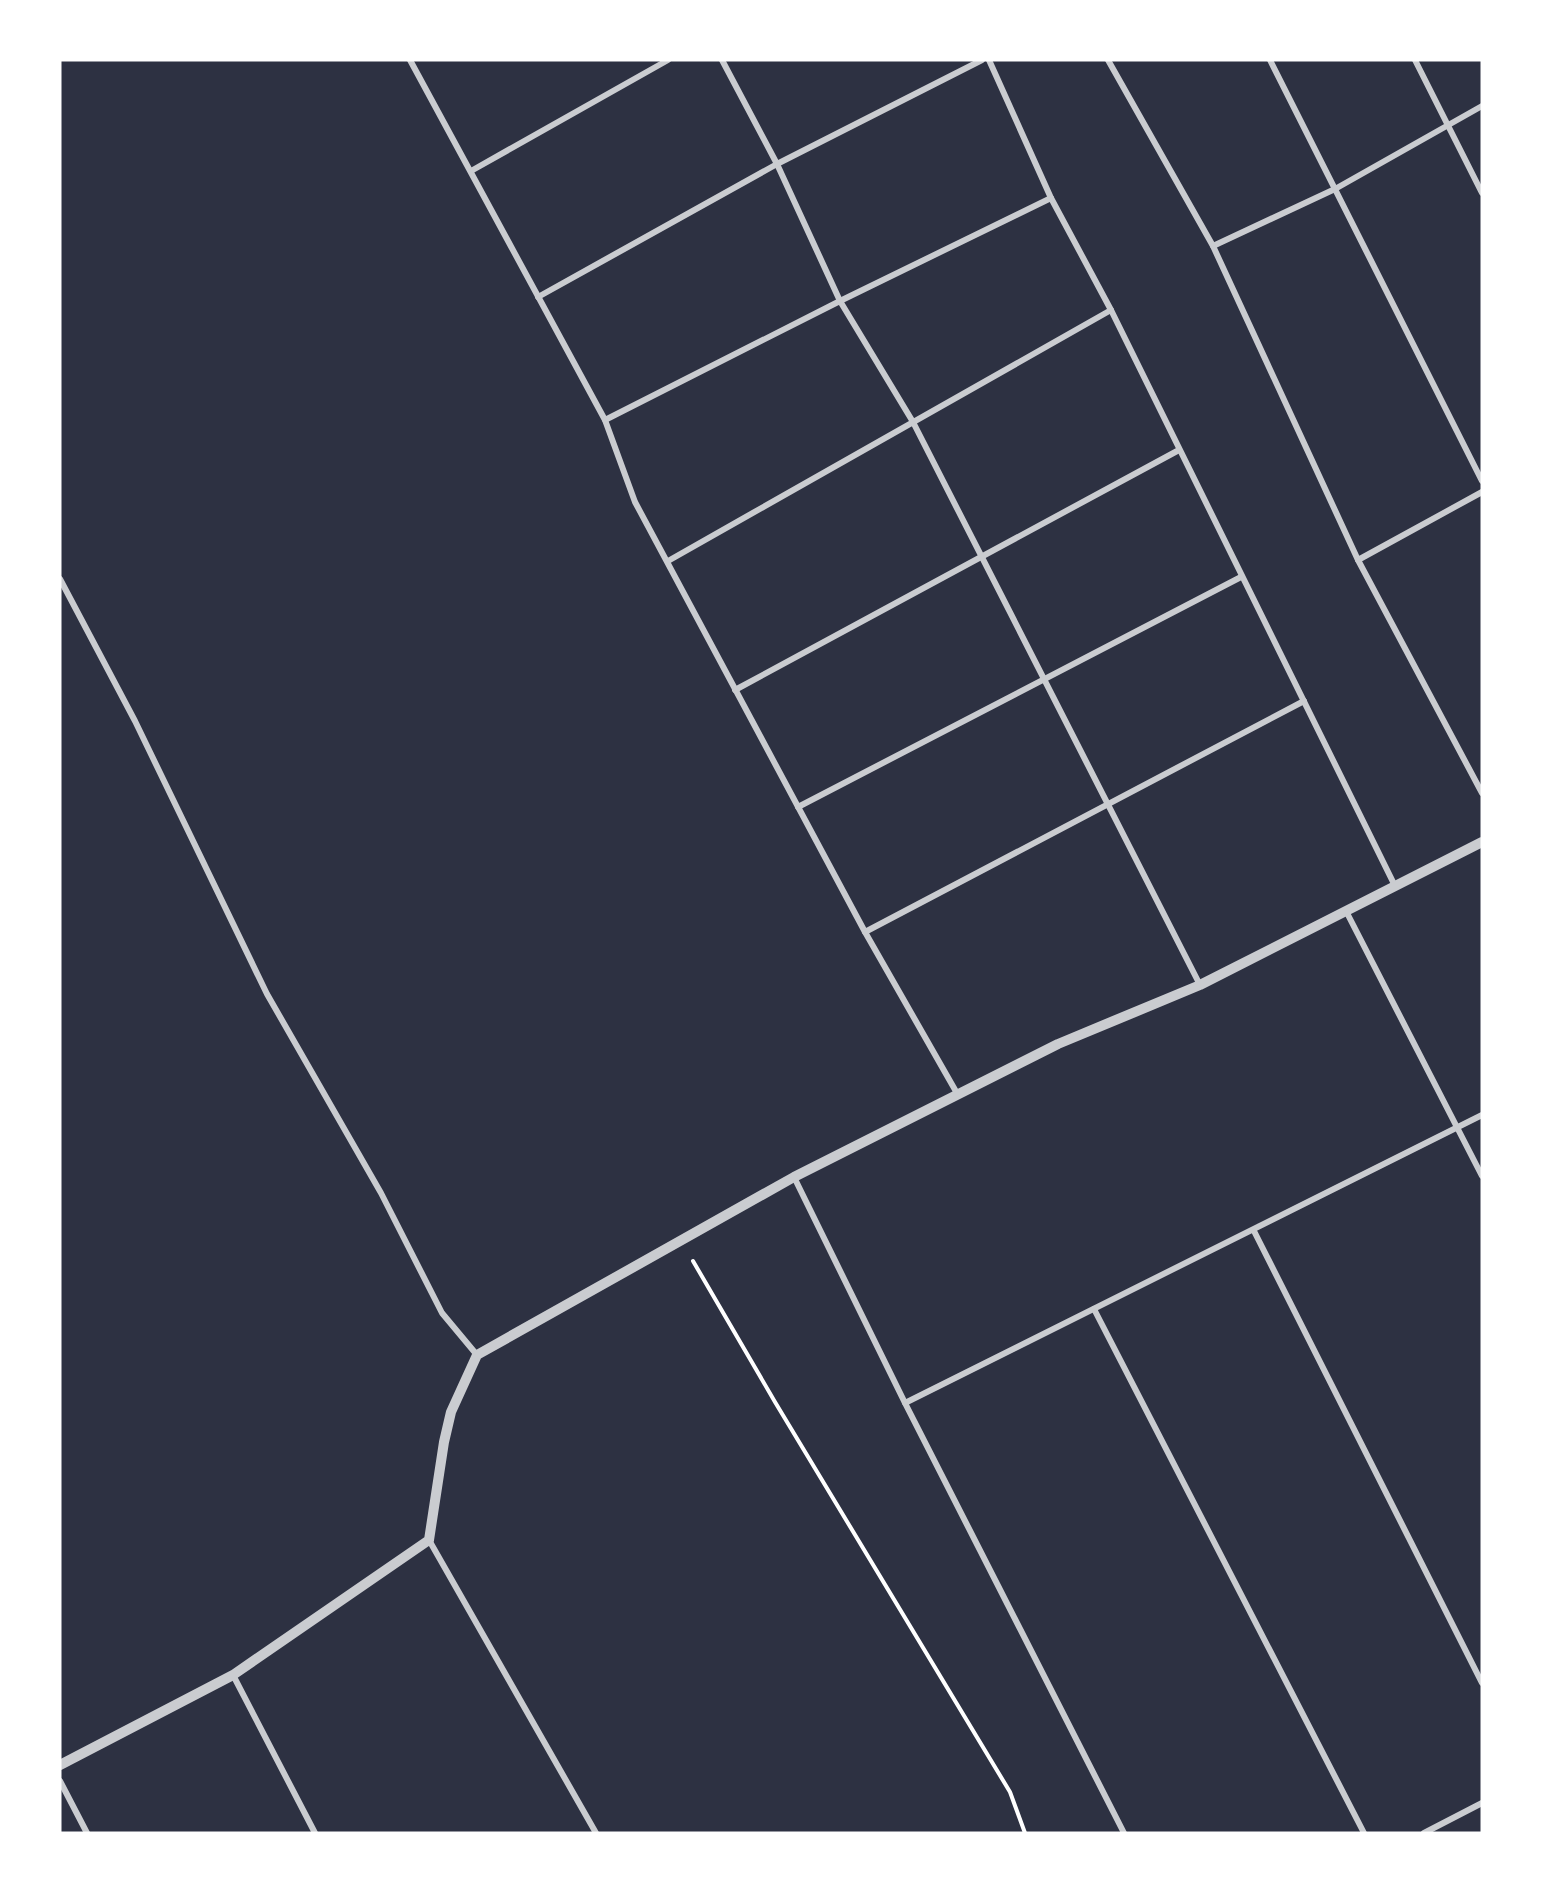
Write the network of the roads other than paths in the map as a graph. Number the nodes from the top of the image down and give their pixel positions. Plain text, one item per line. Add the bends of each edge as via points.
1 (410, 60) edge
2 (668, 60) edge
3 (722, 60) edge
4 (982, 60) edge
5 (989, 60) edge
6 (1108, 60) edge
7 (1270, 60) edge
8 (1415, 60) edge
9 (1482, 106) edge
10 (1448, 125) junction
11 (777, 164) junction
12 (471, 171) junction
13 (1335, 189) junction
14 (1482, 194) edge
15 (1051, 198) junction
16 (1213, 246) junction
17 (538, 297) junction
18 (840, 301) junction
19 (1111, 310) junction
20 (605, 420) junction
21 (913, 422) junction
22 (1179, 450) junction
23 (1482, 481) edge
24 (1482, 492) edge
25 (980, 556) junction
26 (1358, 560) junction
27 (668, 561) junction
28 (1241, 577) junction
29 (60, 579) edge
30 (1042, 679) junction
31 (735, 690) junction
32 (1304, 701) junction
33 (1482, 793) edge
34 (1108, 803) junction
35 (798, 807) junction
36 (1482, 842) edge
37 (1395, 886) junction
38 (1346, 911) junction
39 (865, 932) junction
40 (1200, 985) junction
41 (958, 1095) junction
42 (1482, 1115) edge
43 (1457, 1127) junction
44 (1482, 1176) edge
45 (794, 1177) junction
46 (1254, 1231) junction
47 (1094, 1309) junction
48 (477, 1355) junction
49 (905, 1403) junction
50 (429, 1540) junction
51 (233, 1675) junction
52 (1482, 1683) edge
53 (60, 1765) edge
54 (60, 1781) edge
55 (1482, 1803) edge
56 (87, 1833) edge
57 (315, 1833) edge
58 (596, 1833) edge
59 (1124, 1833) edge
60 (1364, 1833) edge
61 (1424, 1833) edge

1 - 12 street
2 - 12 street
3 - 11 street
4 - 11 street
5 - 15 street
6 - 16 street
7 - 13 street
8 - 10 street
9 - 10 street
10 - 13 street
10 - 14 street
11 - 17 street
11 - 18 street
12 - 17 street
13 - 16 street
13 - 23 street
15 - 18 street
15 - 19 street
16 - 26 street
17 - 20 street
18 - 20 street
18 - 21 street
19 - 21 street
19 - 22 street
20 - 27 street via 635,502
21 - 25 street
21 - 27 street
22 - 25 street
22 - 28 street
24 - 26 street
25 - 30 street
25 - 31 street
26 - 33 street
27 - 31 street
28 - 30 street
28 - 32 street
29 - 48 street via 135,721 267,994 381,1193 441,1313
30 - 34 street
30 - 35 street
31 - 35 street
32 - 34 street
32 - 37 street
34 - 39 street
34 - 40 street
35 - 39 street
36 - 37 street
37 - 38 street
38 - 40 street
38 - 43 street
39 - 41 street
40 - 41 street via 1058,1044
41 - 45 street
42 - 43 street
43 - 44 street
43 - 46 street
45 - 48 street
45 - 49 street
46 - 47 street
46 - 52 street
47 - 49 street
47 - 60 street
48 - 50 street via 451,1412
49 - 59 street
50 - 51 street
50 - 58 street
51 - 53 street
51 - 57 street
54 - 56 street
55 - 61 street

